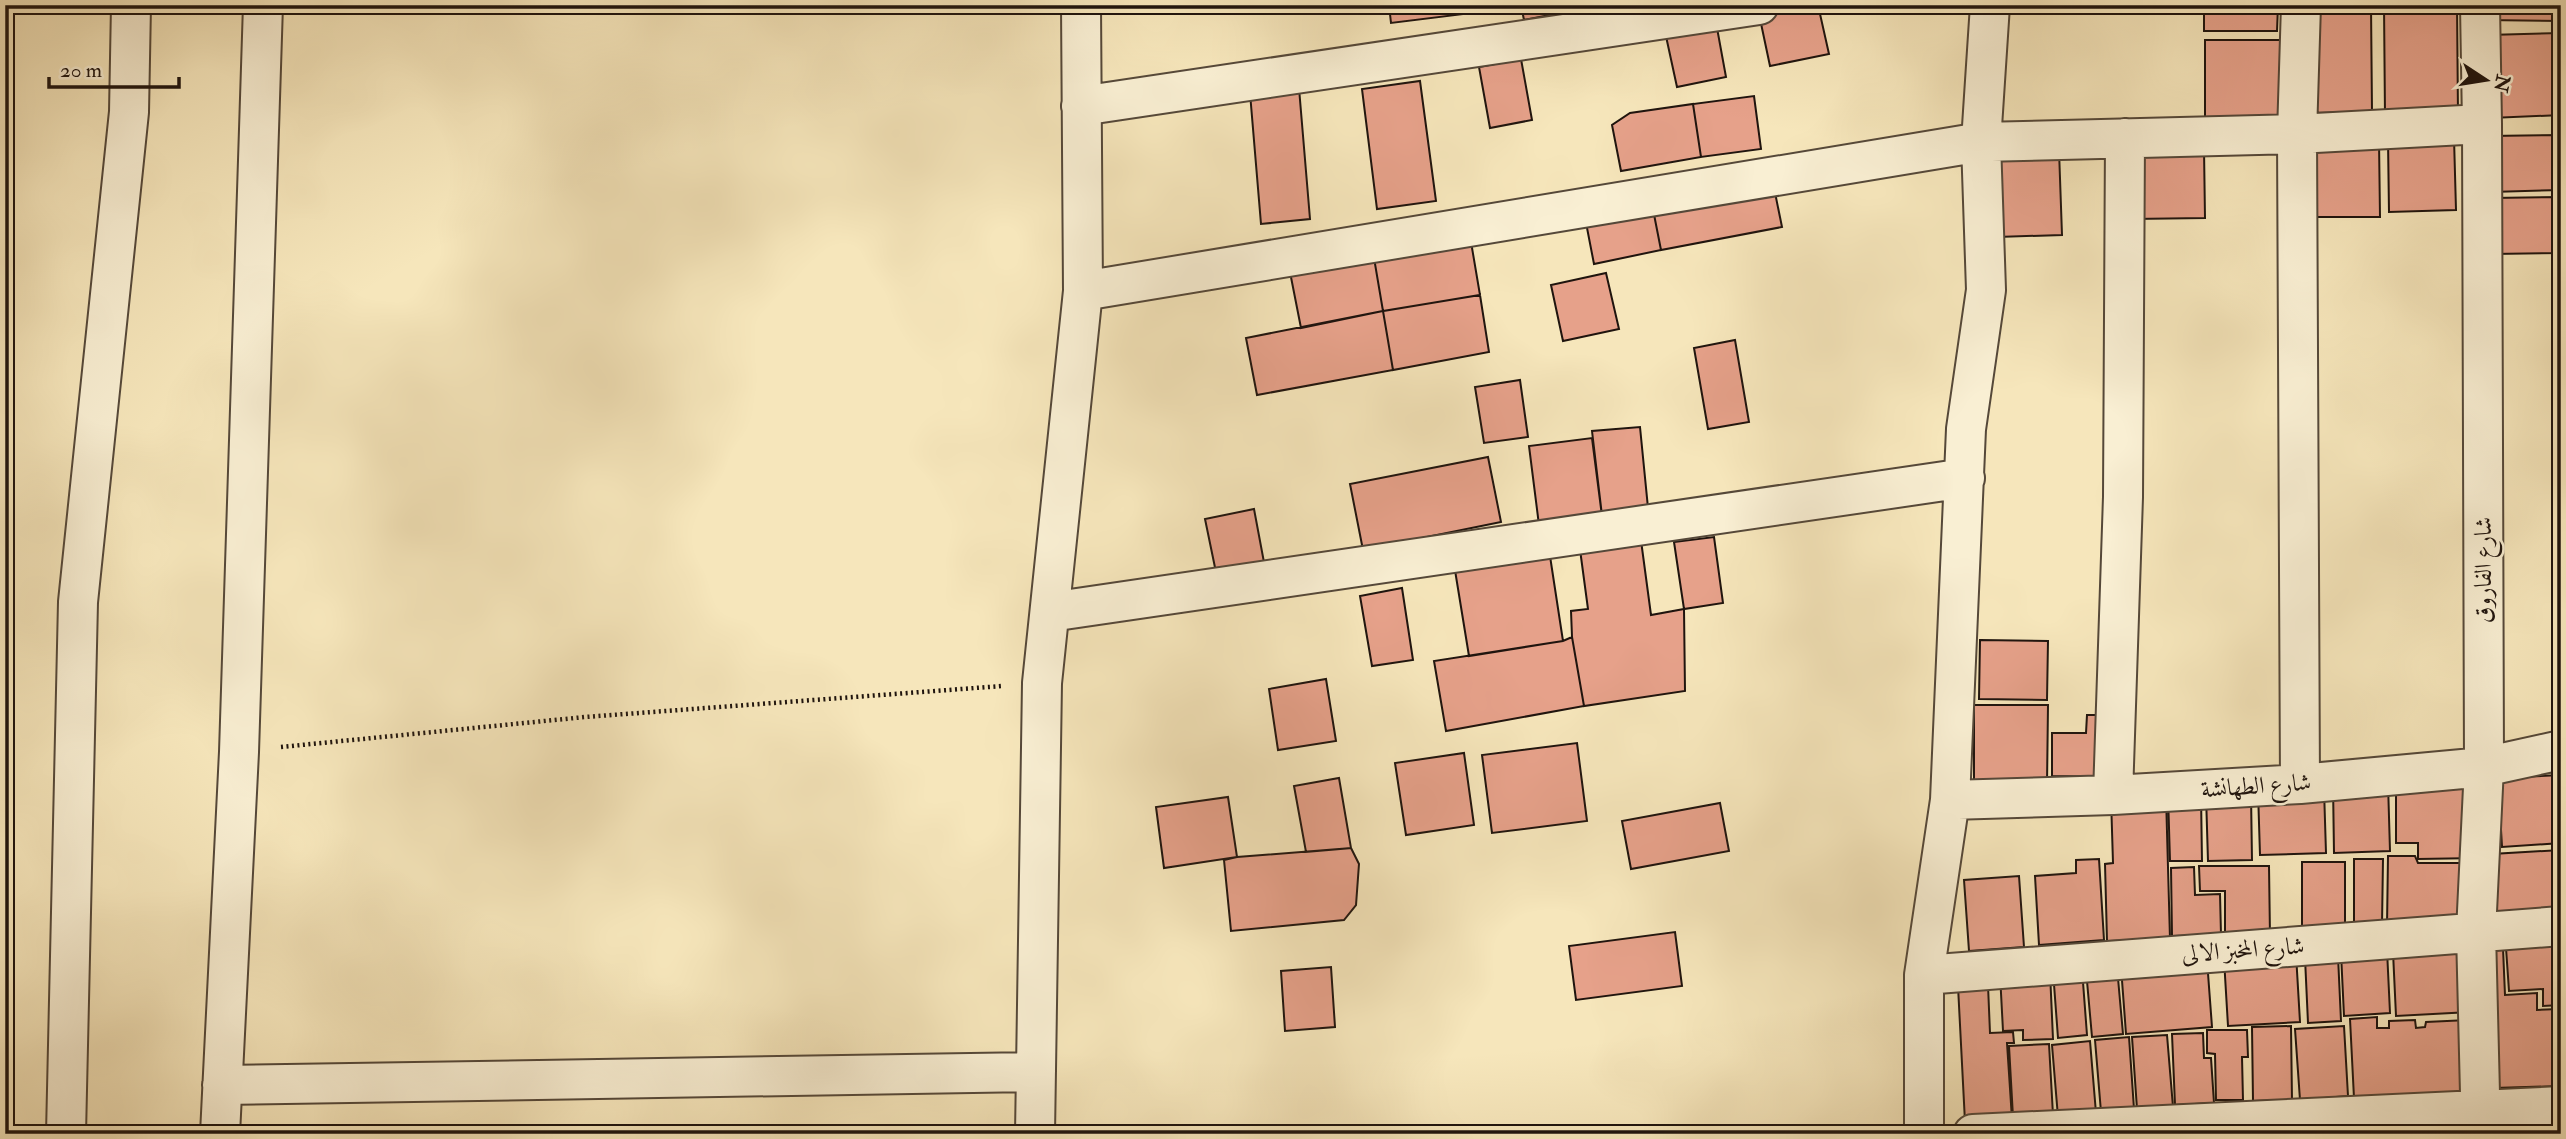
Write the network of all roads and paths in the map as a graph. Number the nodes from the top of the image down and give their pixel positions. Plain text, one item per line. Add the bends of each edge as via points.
1 (131, 5) edge
2 (263, 5) edge
3 (1081, 5) edge
4 (1759, 5) edge
5 (1990, 5) edge
6 (2301, 5) edge
7 (2480, 5) edge
8 (1082, 106) junction
9 (2482, 124) junction
10 (2297, 134) junction
11 (2125, 138) junction
12 (1981, 142) junction
13 (1083, 291) junction
14 (1965, 478) junction
15 (1050, 612) junction
16 (1042, 683) junction
17 (2561, 750) edge
18 (239, 752) junction
19 (2484, 767) junction
20 (2300, 784) junction
21 (2113, 795) junction
22 (1950, 800) junction
23 (2561, 926) edge
24 (2476, 932) junction
25 (1924, 975) junction
26 (1036, 1072) junction
27 (222, 1085) junction
28 (2561, 1106) edge
29 (2481, 1122) edge
30 (2068, 1132) edge
31 (66, 1134) edge
32 (220, 1134) edge
33 (1035, 1134) edge
34 (1924, 1134) edge
35 (1973, 1134) edge

1 - 31 street via 129,112 78,603
2 - 18 street
3 - 8 street
4 - 8 street
5 - 12 street
6 - 10 street
7 - 9 street, شارع الفاروق
8 - 13 street
9 - 10 street
9 - 19 street, شارع الفاروق
10 - 11 street
10 - 20 street
11 - 12 street
11 - 21 street via 2123,497
12 - 13 street
12 - 14 street via 1986,290 1966,429
13 - 15 street
14 - 15 street
14 - 22 street
15 - 16 street
16 - 18 path via 585,718
16 - 26 street
17 - 19 street, شارع الطهانشة
18 - 27 street
19 - 20 street, شارع الطهانشة
19 - 24 street, شارع الفاروق
20 - 21 street, شارع الطهانشة
21 - 22 street, شارع الطهانشة
22 - 25 street
23 - 24 street, شارع المخبز الالى
24 - 25 street, شارع المخبز الالى
24 - 29 street, شارع الفاروق
25 - 34 street
26 - 27 street
26 - 33 street
27 - 32 street
28 - 29 street
29 - 30 street
30 - 35 street

